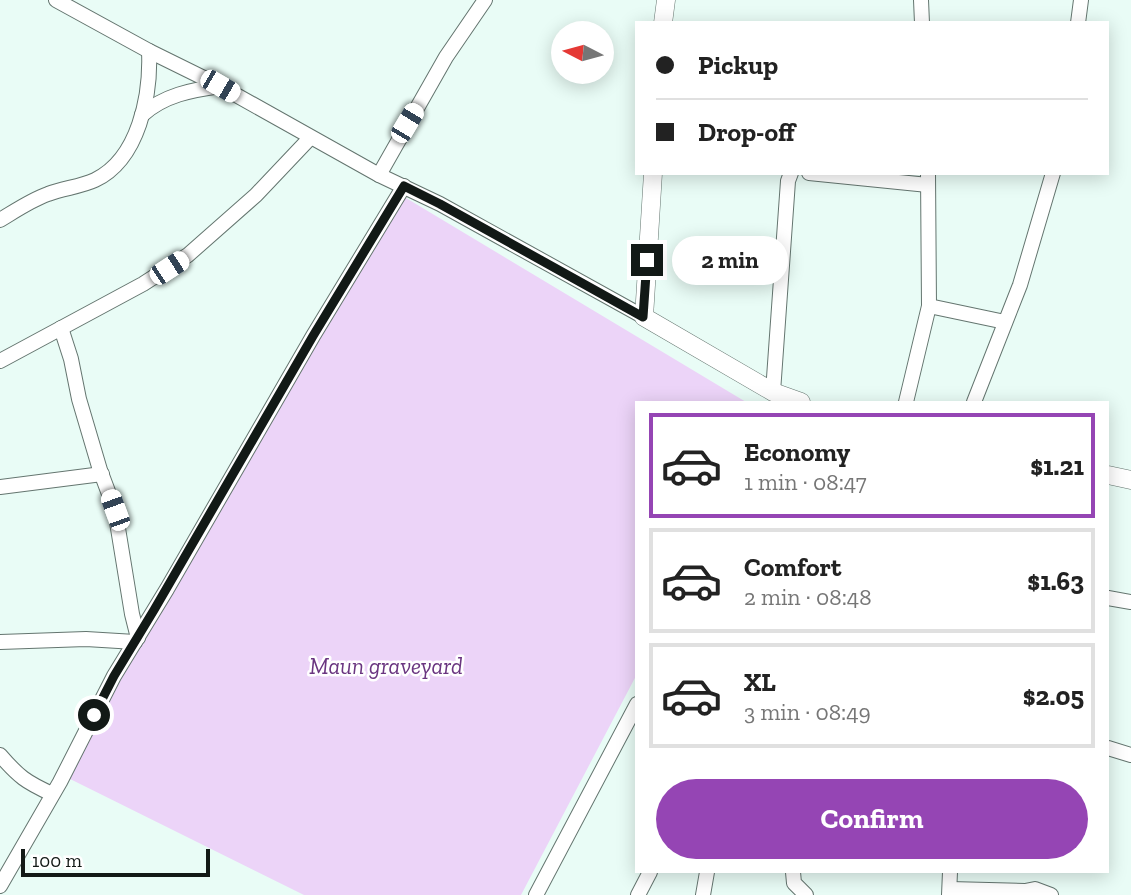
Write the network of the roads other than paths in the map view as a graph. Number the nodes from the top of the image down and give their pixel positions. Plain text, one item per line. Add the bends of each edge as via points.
1 (485, 0) edge
2 (666, 0) edge
3 (921, 0) edge
4 (1081, 0) edge
5 (61, 1) edge
6 (663, 21) edge
7 (922, 21) edge
8 (1078, 21) edge
9 (149, 51) junction
10 (220, 86) junction
11 (142, 115) junction
12 (310, 138) junction
13 (379, 175) junction
14 (653, 175) edge
15 (790, 175) edge
16 (849, 175) edge
17 (1052, 175) edge
18 (928, 179) edge
19 (404, 186) junction
20 (0, 220) edge
21 (929, 306) junction
22 (643, 317) junction
23 (1005, 323) junction
24 (61, 328) junction
25 (0, 361) edge
26 (773, 392) junction
27 (792, 401) edge
28 (906, 401) edge
29 (974, 401) edge
30 (102, 474) junction
31 (1109, 475) edge
32 (1131, 480) edge
33 (0, 487) edge
34 (1109, 598) edge
35 (1131, 602) edge
36 (136, 640) junction
37 (0, 642) edge
38 (635, 708) edge
39 (1109, 748) edge
40 (0, 755) edge
41 (1131, 755) edge
42 (52, 794) junction
43 (650, 873) edge
44 (707, 873) edge
45 (793, 873) edge
46 (950, 873) edge
47 (0, 886) edge
48 (949, 892) edge
49 (642, 894) edge
50 (536, 895) edge
51 (703, 895) edge
52 (806, 895) edge
53 (1051, 895) edge

1 - 13 street via 446,57
2 - 6 street
3 - 7 street
4 - 8 street
5 - 9 street
9 - 10 street
9 - 11 street
10 - 11 street via 186,91
10 - 12 street
11 - 20 street via 120,162 107,173 49,194
12 - 13 street
12 - 24 street via 256,195 188,255
13 - 19 street
14 - 22 street
15 - 26 street
16 - 18 street
17 - 23 street
18 - 21 street
19 - 22 street
19 - 36 street
21 - 23 street
21 - 28 street
22 - 26 street
23 - 29 street
24 - 25 street
24 - 30 street
26 - 27 street
30 - 33 street
30 - 36 street via 115,510
31 - 32 street
34 - 35 street
36 - 37 street
36 - 42 street
38 - 50 street
39 - 41 street
40 - 42 street via 18,776
42 - 47 street
43 - 49 street
44 - 51 street
45 - 52 street via 794,883
46 - 48 street
48 - 53 street via 1033,888

